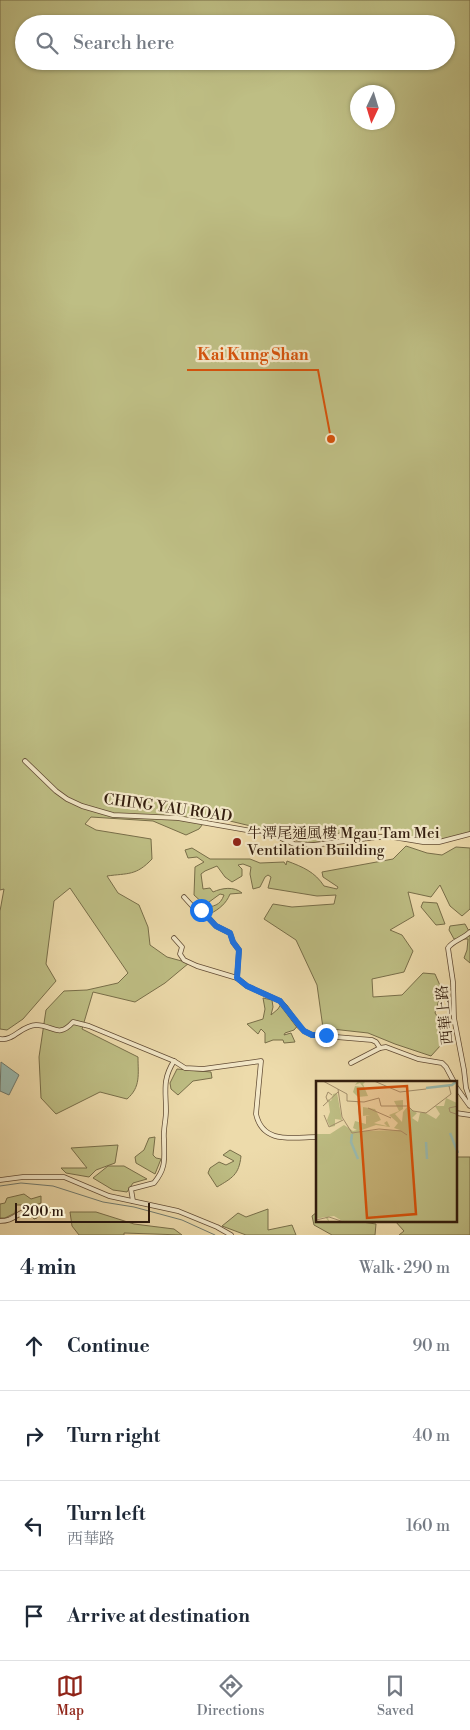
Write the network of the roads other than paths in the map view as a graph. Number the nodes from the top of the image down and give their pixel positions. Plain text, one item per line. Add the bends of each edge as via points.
1 (25, 761) dead end
2 (470, 834) edge
3 (184, 897) dead end
4 (470, 932) edge
5 (174, 938) dead end
6 (237, 978) junction
7 (0, 1039) edge
8 (380, 1048) junction
9 (174, 1061) junction
10 (351, 1063) dead end
11 (453, 1081) edge
12 (458, 1090) edge
13 (470, 1106) edge
14 (316, 1137) edge
15 (0, 1180) edge
16 (133, 1201) junction
17 (59, 1212) dead end
18 (0, 1220) edge
19 (231, 1235) edge

1 - 2 street, CHING YAU ROAD via 56,792 82,806 113,815 178,818 274,835 294,844 314,845 377,837 440,842
3 - 6 street via 216,926 230,933 239,950
4 - 13 street, 西華上路 via 448,948 454,1018
5 - 6 street via 182,946 180,954 184,960
6 - 8 street via 280,1001 304,1031 312,1035 372,1040
7 - 9 street via 12,1037 26,1027 37,1025 57,1031 67,1029 73,1022
8 - 10 street
8 - 11 street via 438,1062 446,1067
9 - 14 street via 185,1068 203,1069 260,1061 256,1114 262,1128 274,1136
9 - 16 street via 164,1097 166,1157 154,1183 131,1189
12 - 13 street
15 - 16 street via 64,1177 109,1196
16 - 19 street via 178,1211
17 - 18 street via 43,1208 24,1212 8,1221

